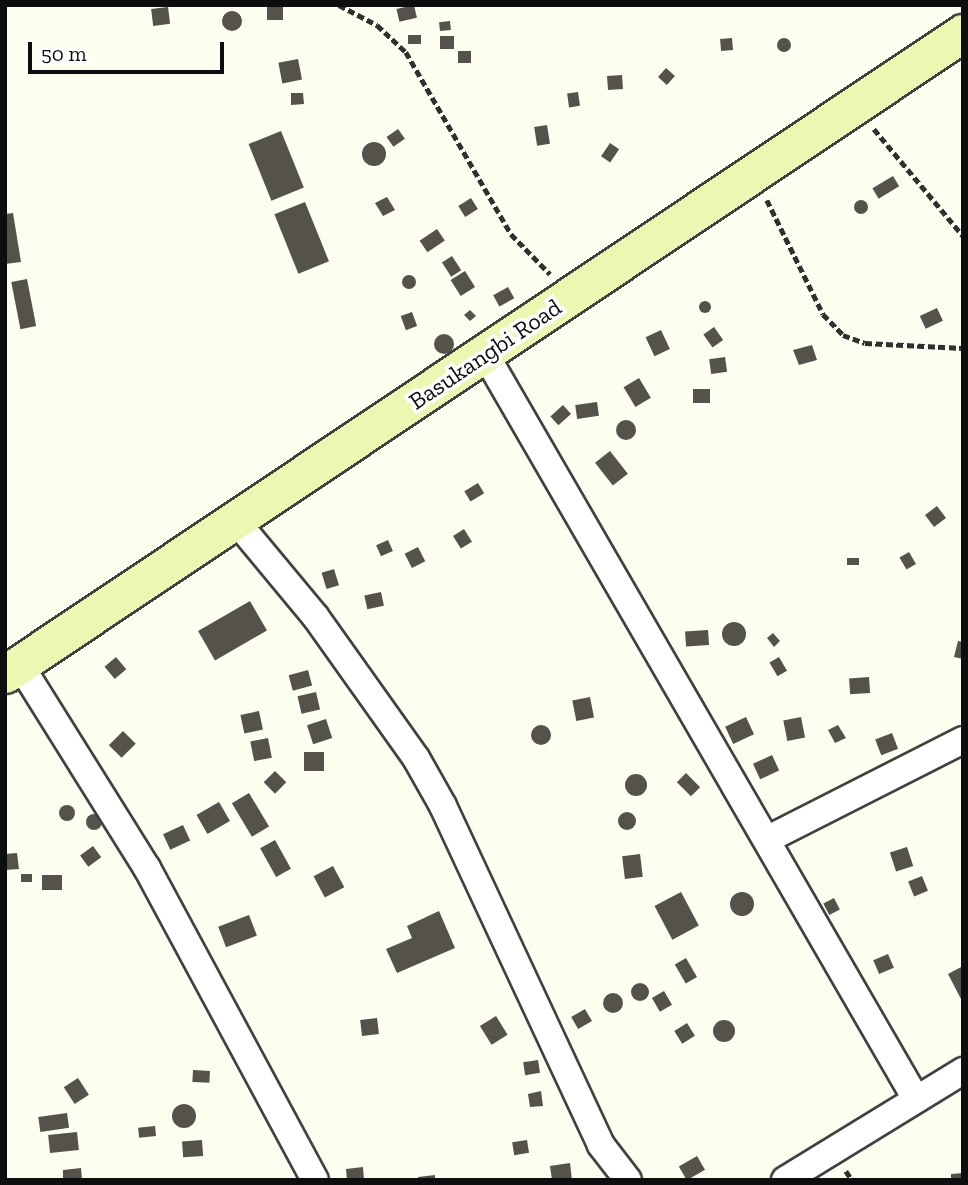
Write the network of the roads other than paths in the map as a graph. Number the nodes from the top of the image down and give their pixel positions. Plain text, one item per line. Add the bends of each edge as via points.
1 (963, 33) edge
2 (485, 354) junction
3 (236, 521) junction
4 (12, 669) edge
5 (963, 740) edge
6 (768, 839) junction
7 (963, 1071) edge
8 (916, 1099) junction
9 (315, 1180) edge
10 (628, 1180) edge
11 (785, 1180) edge

1 - 2 street, Basukangbi Road
2 - 3 street, Basukangbi Road
2 - 6 street
3 - 4 street, Basukangbi Road
3 - 10 street via 315,616 416,758 443,806 601,1145
4 - 9 street via 147,868
5 - 6 street
6 - 8 street
7 - 8 street
8 - 11 street

